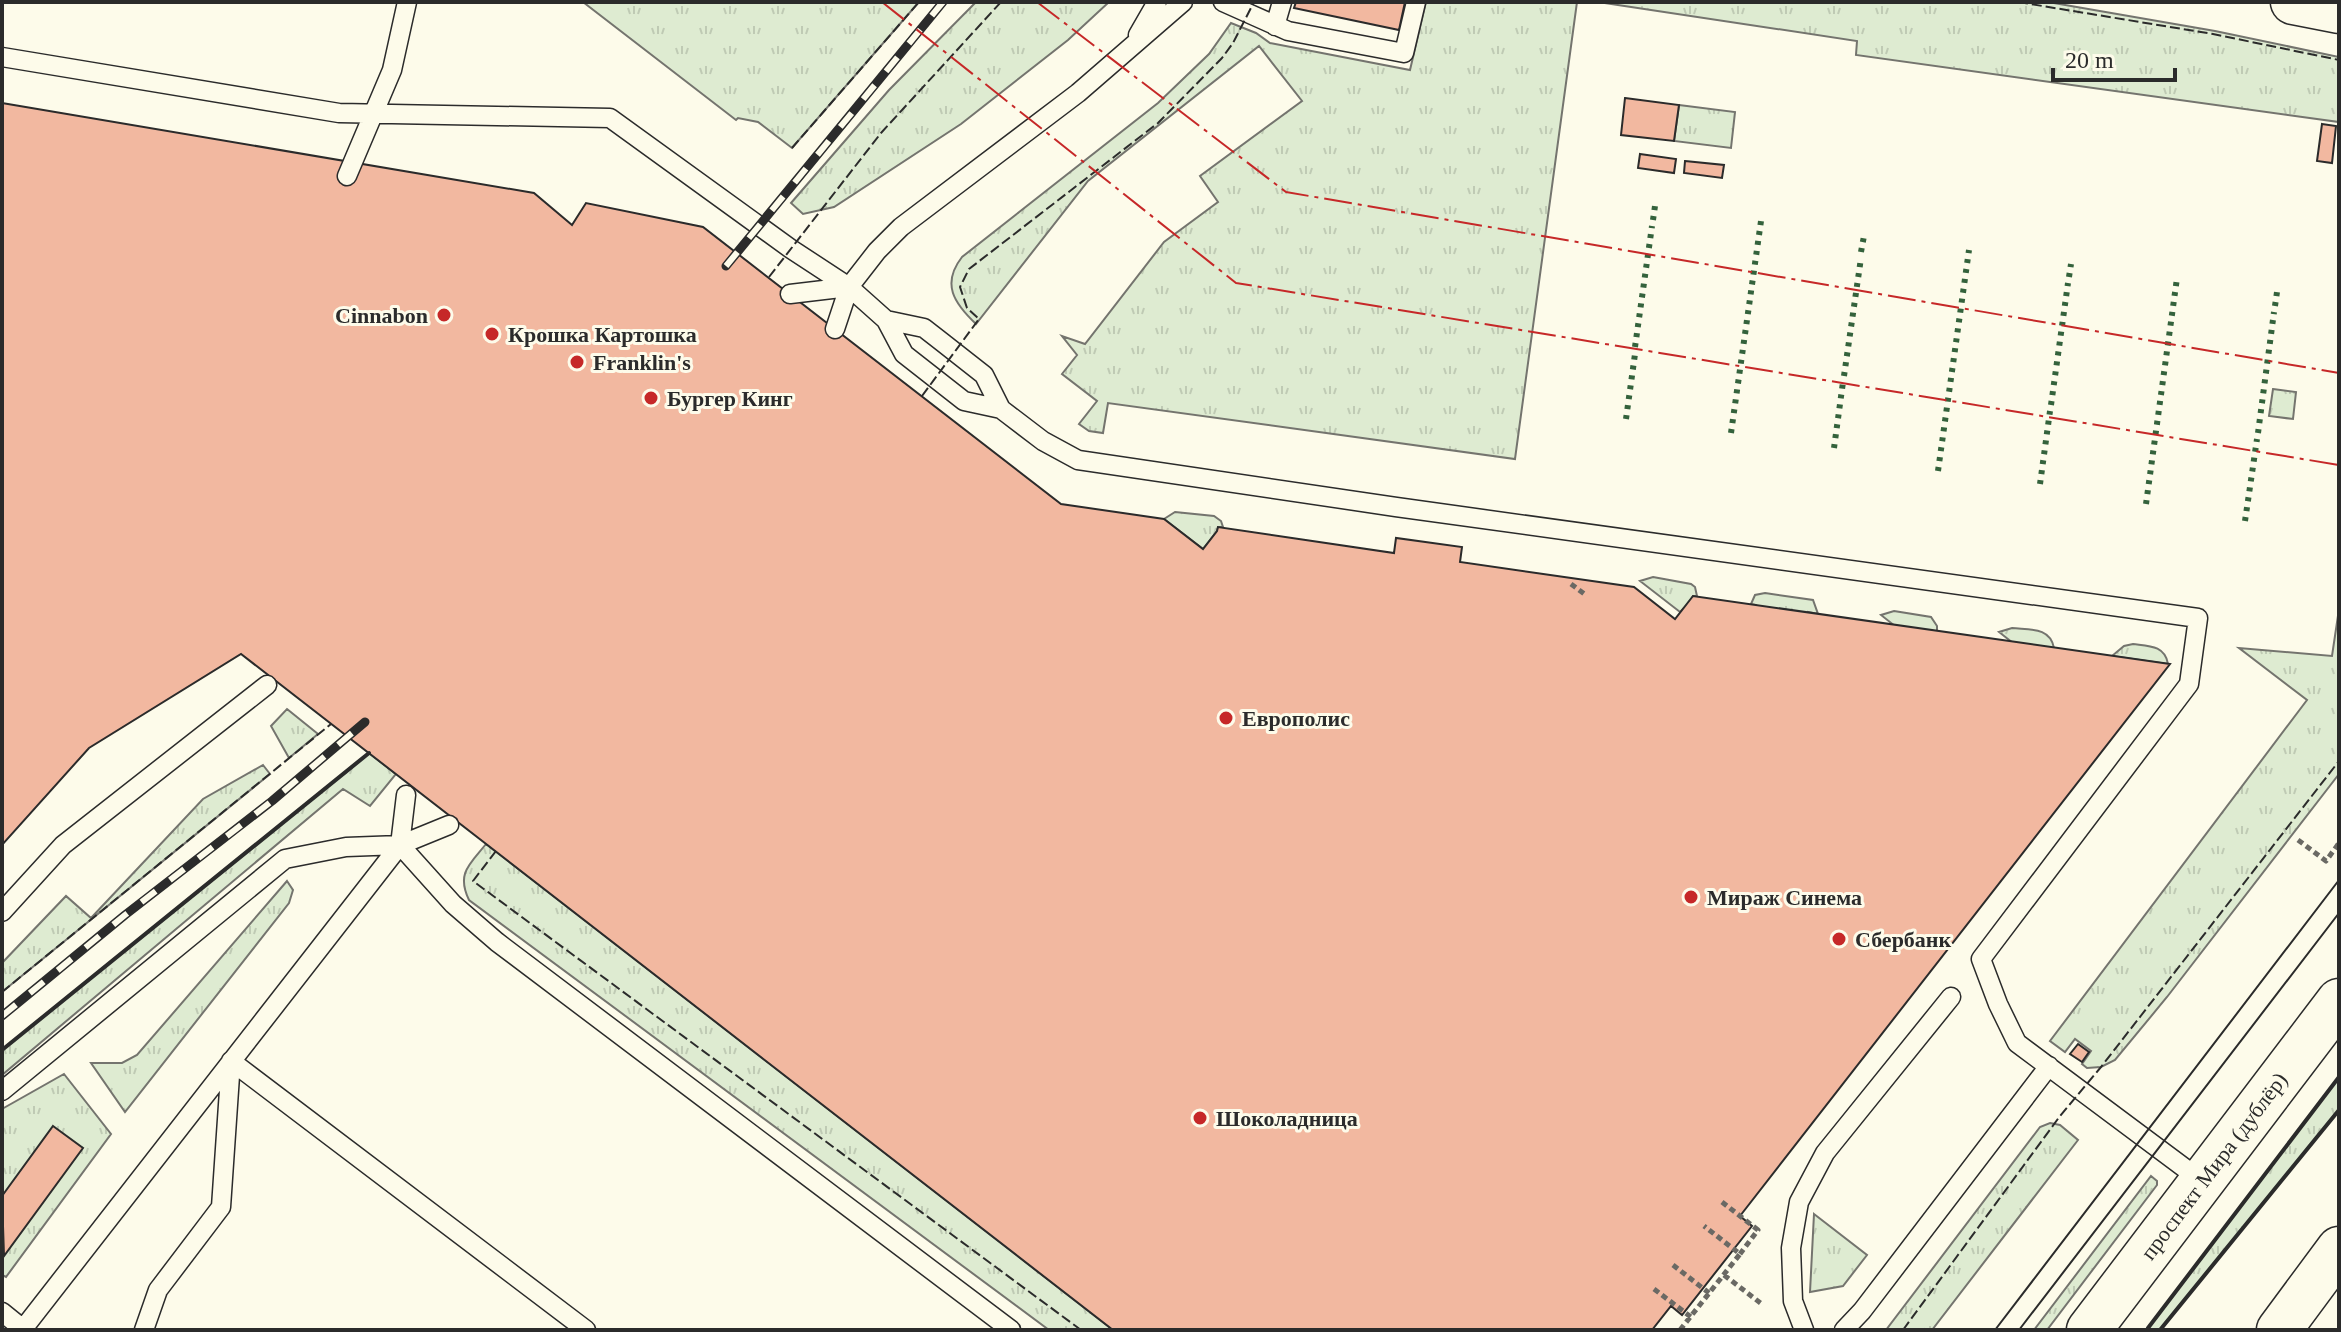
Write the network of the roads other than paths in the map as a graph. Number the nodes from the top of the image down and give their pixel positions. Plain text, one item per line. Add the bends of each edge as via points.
1 (407, 2) edge
2 (1157, 2) edge
3 (1183, 2) edge
4 (1223, 2) edge
5 (1282, 2) edge
6 (1416, 2) edge
7 (2293, 2) edge
8 (2339, 11) edge
9 (1275, 26) junction
10 (1132, 44) junction
11 (2, 57) edge
12 (375, 115) junction
13 (347, 176) dead end
14 (849, 287) junction
15 (790, 294) dead end
16 (886, 320) junction
17 (835, 329) dead end
18 (1001, 409) junction
19 (267, 685) dead end
20 (406, 795) dead end
21 (449, 825) dead end
22 (400, 845) junction
23 (2, 912) edge
24 (1951, 997) dead end
25 (2339, 1001) edge
26 (231, 1061) junction
27 (2049, 1066) junction
28 (2, 1091) edge
29 (2202, 1181) junction
30 (2339, 1249) edge
31 (2, 1312) edge
32 (144, 1330) edge
33 (586, 1330) edge
34 (1011, 1330) edge
35 (1804, 1330) edge
36 (1844, 1330) edge
37 (2089, 1330) edge
38 (2279, 1330) edge

1 - 12 lane via 392,70
2 - 10 lane
3 - 10 lane
4 - 9 lane
5 - 9 lane
6 - 9 lane via 1404,53
7 - 8 main road
10 - 14 lane via 1078,93 901,227
11 - 12 lane
12 - 13 lane
12 - 14 lane via 610,118
14 - 15 lane
14 - 16 lane
14 - 17 lane
16 - 18 lane via 904,354 942,384 964,401
16 - 18 lane via 924,328 984,375
18 - 27 lane via 1078,460 2198,618 2189,684 1981,959 2017,1043
19 - 23 lane via 63,845
20 - 22 lane
21 - 22 lane
22 - 26 lane
22 - 28 lane via 346,847 285,859
22 - 34 lane via 453,904 497,942
24 - 35 lane via 1825,1153 1799,1202 1791,1248 1793,1301
25 - 29 main road, проспект Мира (дублёр)
26 - 31 lane via 23,1329
26 - 32 lane via 221,1207 158,1290
26 - 33 lane
27 - 29 lane
27 - 36 lane
29 - 37 main road, проспект Мира (дублёр)
30 - 38 main road

